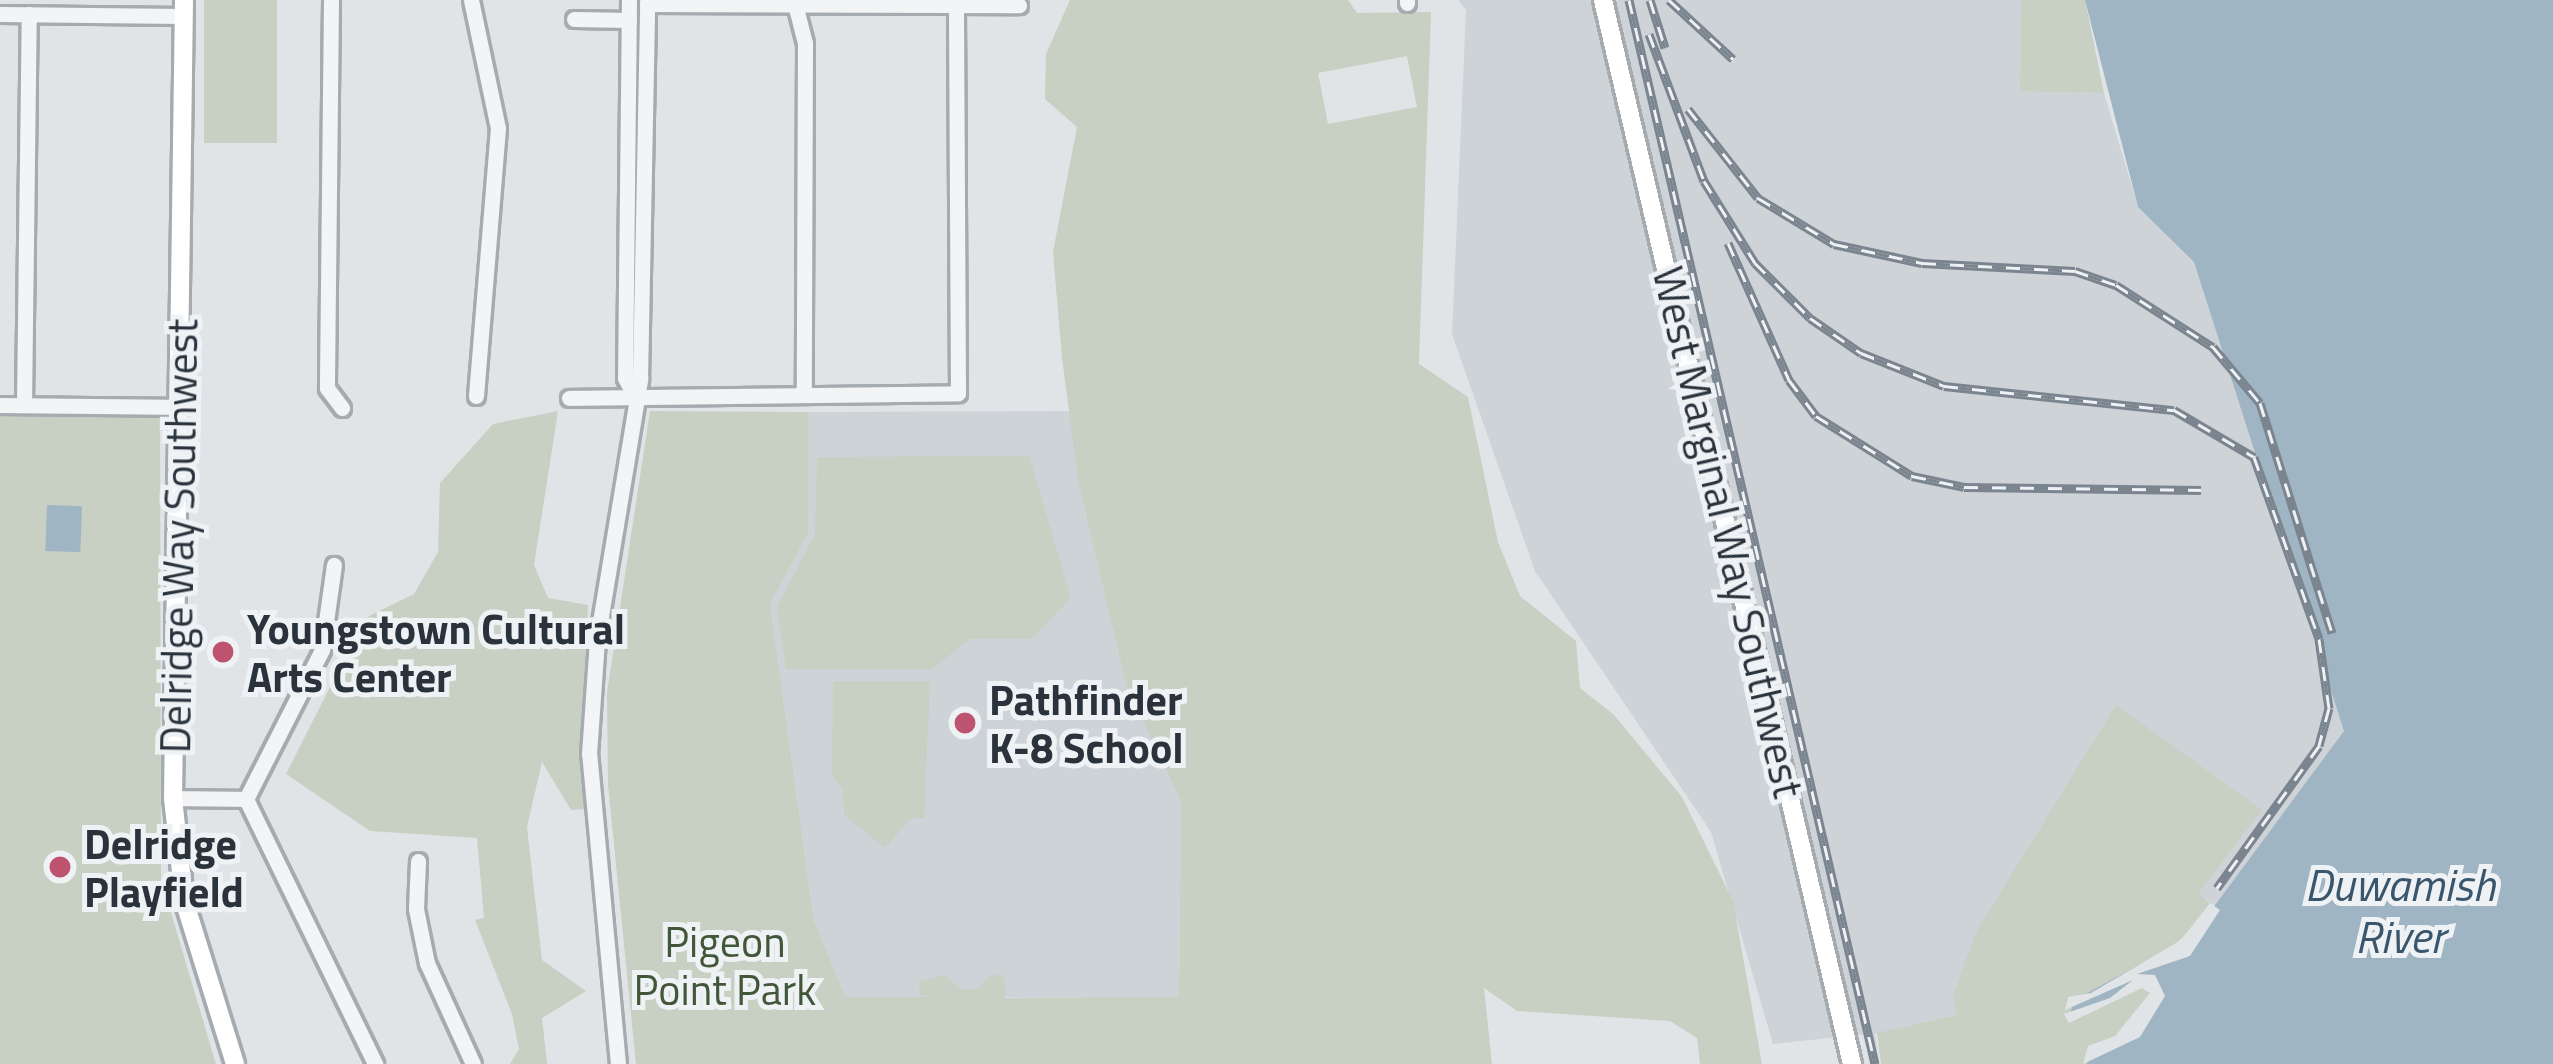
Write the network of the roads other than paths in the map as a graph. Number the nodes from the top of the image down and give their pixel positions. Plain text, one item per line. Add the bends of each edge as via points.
1 (331, 0) edge
2 (471, 0) edge
3 (1603, 0) edge
4 (641, 1) edge
5 (795, 2) edge
6 (949, 3) edge
7 (1019, 5) dead end
8 (184, 8) edge
9 (0, 14) edge
10 (29, 14) junction
11 (574, 20) dead end
12 (629, 20) junction
13 (634, 393) junction
14 (804, 393) junction
15 (476, 396) dead end
16 (569, 398) dead end
17 (0, 405) edge
18 (25, 405) junction
19 (182, 407) junction
20 (342, 408) dead end
21 (334, 565) dead end
22 (173, 798) junction
23 (246, 800) junction
24 (418, 861) dead end
25 (235, 1064) edge
26 (375, 1064) edge
27 (473, 1064) edge
28 (618, 1064) edge
29 (1852, 1064) edge

1 - 20 street via 327,388
2 - 15 street via 498,128
3 - 29 main road, West Marginal Way Southwest
4 - 5 street
4 - 12 street
4 - 13 street via 643,297
5 - 6 street
5 - 14 street via 805,43
6 - 7 street
6 - 14 street via 958,393
8 - 10 street
8 - 19 main road, Delridge Way Southwest
9 - 10 street
10 - 18 street
11 - 12 street
12 - 13 street via 625,378
13 - 14 street
13 - 16 street
13 - 28 street via 590,721
17 - 18 street
18 - 19 street
19 - 22 main road, Delridge Way Southwest
21 - 23 street via 322,650
22 - 23 street
22 - 25 main road, Delridge Way Southwest via 184,900
23 - 26 street
24 - 27 street via 427,963

